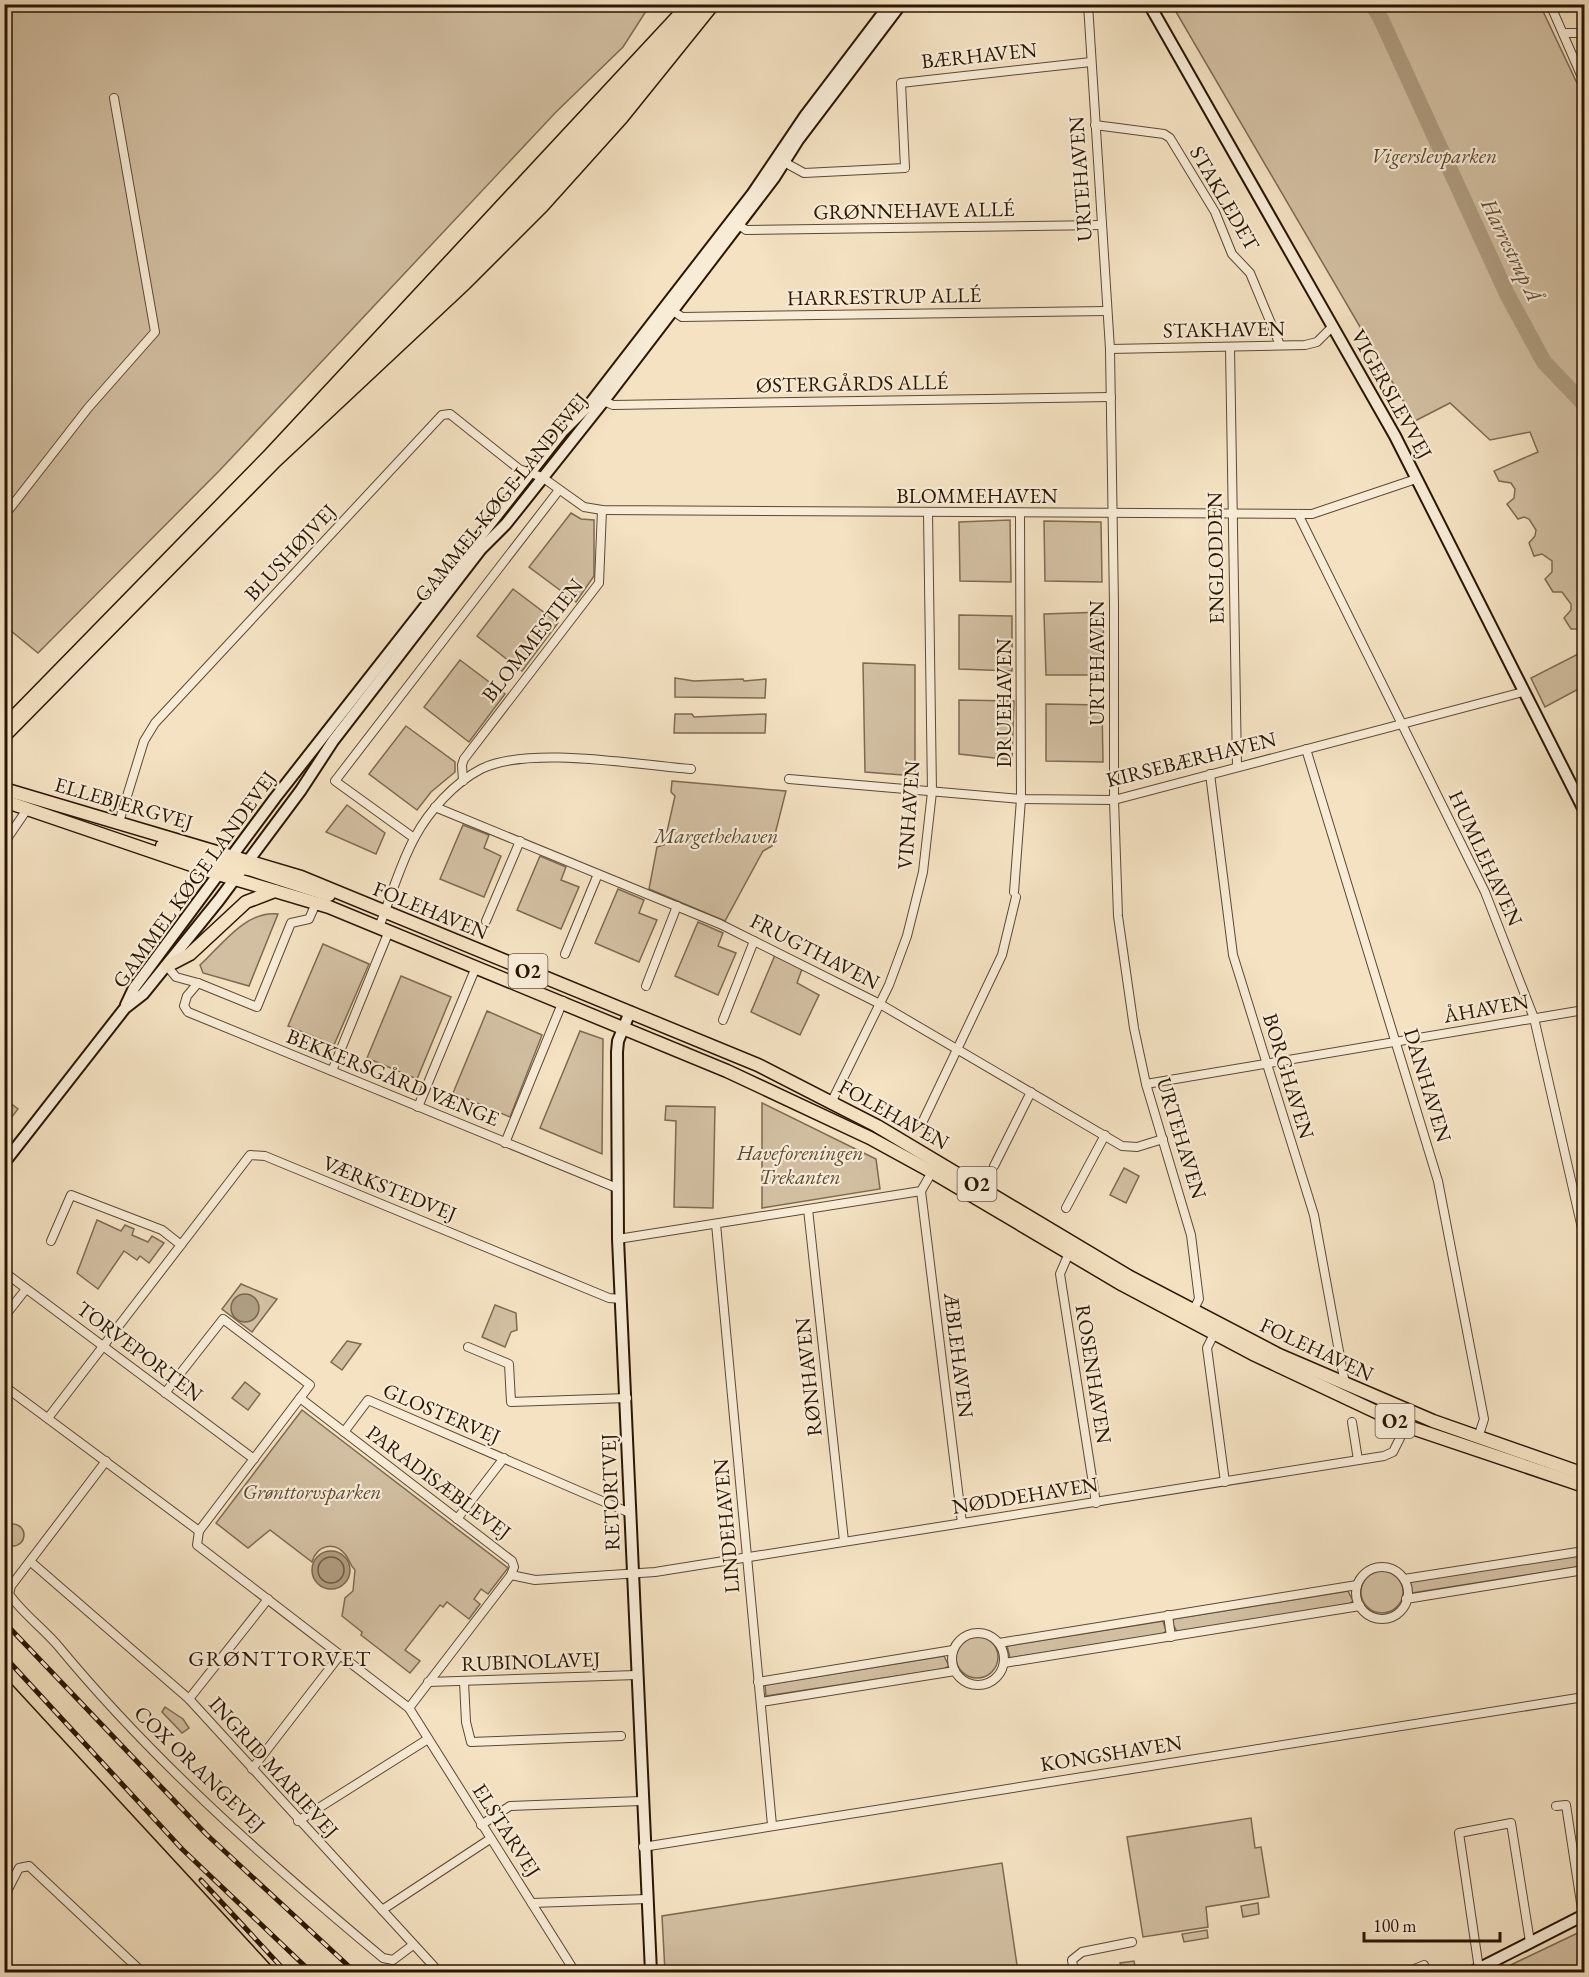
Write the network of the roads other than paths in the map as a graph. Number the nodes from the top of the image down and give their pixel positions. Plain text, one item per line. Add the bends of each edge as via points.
1 (890, 4) edge
2 (901, 4) edge
3 (1088, 4) edge
4 (1149, 4) edge
5 (1551, 4) edge
6 (1563, 33) junction
7 (1584, 33) edge
8 (1091, 62) junction
9 (1584, 82) edge
10 (114, 98) dead end
11 (1095, 125) junction
12 (784, 162) junction
13 (735, 222) junction
14 (1101, 225) junction
15 (669, 308) junction
16 (1107, 311) junction
17 (1332, 327) junction
18 (1280, 345) junction
19 (1230, 348) junction
20 (1110, 349) junction
21 (1111, 397) junction
22 (599, 399) junction
23 (537, 475) junction
24 (1416, 479) junction
25 (559, 490) junction
26 (602, 510) junction
27 (928, 513) junction
28 (1020, 513) junction
29 (1112, 514) junction
30 (1233, 514) junction
31 (1298, 514) junction
32 (4, 516) edge
33 (1523, 692) junction
34 (1402, 724) junction
35 (1306, 749) junction
36 (1237, 767) junction
37 (691, 769) dead end
38 (1210, 774) junction
39 (789, 779) dead end
40 (463, 781) junction
41 (4, 789) edge
42 (932, 792) junction
43 (1022, 799) junction
44 (1114, 800) junction
45 (4, 801) edge
46 (435, 807) junction
47 (28, 808) junction
48 (1584, 810) edge
49 (119, 822) junction
50 (414, 838) junction
51 (520, 842) junction
52 (4, 843) edge
53 (225, 864) junction
54 (247, 864) junction
55 (598, 874) junction
56 (235, 879) junction
57 (275, 891) junction
58 (316, 903) junction
59 (677, 906) junction
60 (385, 912) junction
61 (486, 921) dead end
62 (384, 929) junction
63 (754, 941) junction
64 (565, 954) dead end
65 (167, 966) junction
66 (476, 967) junction
67 (198, 983) junction
68 (646, 986) dead end
69 (563, 1001) junction
70 (880, 1004) junction
71 (125, 1008) junction
72 (1584, 1010) edge
73 (630, 1012) junction
74 (1534, 1018) junction
75 (723, 1020) dead end
76 (624, 1027) junction
77 (1395, 1041) junction
78 (957, 1049) junction
79 (1265, 1063) junction
80 (332, 1071) junction
81 (1146, 1084) junction
82 (1031, 1092) junction
83 (832, 1101) junction
84 (418, 1107) junction
85 (922, 1124) dead end
86 (1105, 1136) junction
87 (1163, 1139) junction
88 (505, 1143) junction
89 (4, 1163) edge
90 (994, 1166) dead end
91 (932, 1172) junction
92 (617, 1188) junction
93 (921, 1191) junction
94 (1066, 1208) dead end
95 (808, 1209) junction
96 (716, 1224) junction
97 (1584, 1237) edge
98 (618, 1239) junction
99 (51, 1241) dead end
100 (181, 1245) junction
101 (1068, 1253) junction
102 (4, 1272) edge
103 (26, 1288) junction
104 (621, 1299) junction
105 (1192, 1311) junction
106 (4, 1317) edge
107 (1214, 1334) junction
108 (103, 1346) junction
109 (468, 1347) dead end
110 (1346, 1385) junction
111 (4, 1386) edge
112 (165, 1393) junction
113 (300, 1398) junction
114 (627, 1398) junction
115 (48, 1418) junction
116 (1352, 1422) dead end
117 (1406, 1426) junction
118 (344, 1432) junction
119 (1478, 1438) junction
120 (504, 1458) junction
121 (254, 1459) junction
122 (1358, 1460) junction
123 (106, 1461) junction
124 (1584, 1474) edge
125 (1226, 1482) junction
126 (1584, 1486) edge
127 (1096, 1503) junction
128 (630, 1513) junction
129 (458, 1519) junction
130 (962, 1523) junction
131 (199, 1531) junction
132 (844, 1541) junction
133 (1584, 1551) edge
134 (747, 1558) junction
135 (31, 1562) junction
136 (1584, 1570) edge
137 (633, 1574) junction
138 (511, 1575) junction
139 (1404, 1579) junction
140 (1357, 1585) junction
141 (268, 1599) junction
142 (1406, 1599) junction
143 (1360, 1606) junction
144 (1168, 1615) junction
145 (1171, 1637) junction
146 (999, 1643) junction
147 (953, 1650) junction
148 (340, 1655) junction
149 (1004, 1663) junction
150 (955, 1671) junction
151 (636, 1675) junction
152 (428, 1682) junction
153 (464, 1682) junction
154 (758, 1682) junction
155 (1584, 1696) edge
156 (189, 1700) junction
157 (760, 1702) junction
158 (409, 1708) junction
159 (621, 1736) dead end
160 (428, 1739) junction
161 (252, 1769) junction
162 (641, 1801) junction
163 (1556, 1806) dead end
164 (298, 1821) junction
165 (481, 1825) junction
166 (772, 1825) junction
167 (490, 1839) junction
168 (643, 1847) junction
169 (4, 1897) edge
170 (647, 1899) junction
171 (532, 1903) junction
172 (382, 1910) junction
173 (1583, 1916) edge
174 (1132, 1942) dead end
175 (1530, 1942) junction
176 (413, 1945) junction
177 (1476, 1971) edge
178 (142, 1972) edge
179 (439, 1972) edge
180 (575, 1972) edge
181 (651, 1972) edge
182 (1074, 1972) edge
183 (1407, 1972) edge
184 (1428, 1972) edge

1 - 13 street, GAMMEL KØGE LANDEVEJ via 807,114
2 - 12 street, GAMMEL KØGE LANDEVEJ
3 - 8 street, URTEHAVEN
4 - 17 street, VIGERSLEVVEJ
5 - 6 street
6 - 7 street
6 - 9 street
8 - 11 street, URTEHAVEN
8 - 12 street, BÆRHAVEN via 904,81 899,91 905,168 804,173
10 - 32 street via 155,332 88,408
11 - 14 street, URTEHAVEN
11 - 18 street, STAKLEDET via 1170,138 1215,212 1232,254 1250,273
12 - 13 street, GAMMEL KØGE LANDEVEJ
13 - 14 street, GRØNNEHAVE ALLÉ via 746,230
13 - 15 street, GAMMEL KØGE LANDEVEJ
14 - 16 street, URTEHAVEN
15 - 16 street, HARRESTRUP ALLÉ via 682,317
15 - 22 street, GAMMEL KØGE LANDEVEJ
16 - 20 street, URTEHAVEN
17 - 18 street, STAKHAVEN via 1317,342
17 - 24 street, VIGERSLEVVEJ
18 - 19 street, STAKHAVEN
19 - 20 street, STAKHAVEN
19 - 30 street, ENGLODDEN
20 - 21 street, URTEHAVEN
21 - 22 street, ØSTERGÅRDS ALLÉ via 613,405
21 - 29 street, URTEHAVEN
22 - 23 street, GAMMEL KØGE LANDEVEJ
23 - 25 street, BLOMMEHAVEN
23 - 49 street, BLUSHØJVEJ via 519,469 450,414 442,415 155,723 144,741
23 - 53 street, GAMMEL KØGE LANDEVEJ
23 - 54 street, GAMMEL KØGE LANDEVEJ via 506,524 481,549 333,741
24 - 31 street, BLOMMEHAVEN via 1312,514
24 - 33 street, VIGERSLEVVEJ
25 - 26 street, BLOMMEHAVEN via 584,507
25 - 50 street, GAMMEL KØGE LANDEVEJ via 335,781
26 - 27 street, BLOMMEHAVEN
26 - 40 street, BLOMMESTIEN via 599,583 464,759
27 - 28 street, BLOMMEHAVEN
27 - 42 street, VINHAVEN
28 - 29 street, BLOMMEHAVEN
28 - 43 street, DRUEHAVEN
29 - 30 street, BLOMMEHAVEN
29 - 44 street, URTEHAVEN
30 - 31 street, BLOMMEHAVEN
30 - 36 street, ENGLODDEN
31 - 34 street, HUMLEHAVEN
33 - 34 street, KIRSEBÆRHAVEN
33 - 48 street, VIGERSLEVVEJ
34 - 35 street, KIRSEBÆRHAVEN
34 - 74 street, HUMLEHAVEN via 1485,892
35 - 36 street, KIRSEBÆRHAVEN
35 - 77 street, DANHAVEN
36 - 38 street, KIRSEBÆRHAVEN
37 - 40 street via 541,758 482,768
38 - 44 street, KIRSEBÆRHAVEN
38 - 79 street, BORGHAVEN via 1233,955
39 - 42 street, KIRSEBÆRHAVEN
40 - 46 street
41 - 49 main road, ELLEBJERGVEJ / O2
42 - 43 street, KIRSEBÆRHAVEN
42 - 70 street, VINHAVEN via 919,893 898,962
43 - 44 street, KIRSEBÆRHAVEN
43 - 78 street, DRUEHAVEN via 1015,894 1002,955
44 - 81 street, URTEHAVEN via 1118,916
45 - 47 main road, ELLEBJERGVEJ
46 - 50 street
46 - 51 street, FRUGTHAVEN
47 - 52 street
47 - 53 main road, ELLEBJERGVEJ
49 - 53 main road, ELLEBJERGVEJ / O2
50 - 60 street
51 - 55 street, FRUGTHAVEN
51 - 61 street, FOLEHAVEN
53 - 54 main road
53 - 54 main road, FOLEHAVEN / O2
53 - 56 main road, FOLEHAVEN / O2
53 - 71 street, GAMMEL KØGE LANDEVEJ via 134,988
54 - 56 street, GAMMEL KØGE LANDEVEJ
54 - 60 main road, FOLEHAVEN / O2 via 301,877
55 - 59 street, FRUGTHAVEN
55 - 64 street
56 - 57 main road, FOLEHAVEN / O2
56 - 65 street, GAMMEL KØGE LANDEVEJ
57 - 58 main road, FOLEHAVEN / O2
57 - 65 main road via 246,902 190,954
58 - 62 main road, FOLEHAVEN / O2
58 - 67 street via 309,920 291,923 257,1007
59 - 63 street, FRUGTHAVEN
59 - 68 street
60 - 62 street
60 - 73 main road, FOLEHAVEN / O2
62 - 66 main road, FOLEHAVEN / O2
62 - 80 street, FOLEHAVEN
63 - 70 street, FRUGTHAVEN
63 - 75 street
65 - 67 street via 176,977
65 - 71 street, GAMMEL KØGE LANDEVEJ
66 - 69 main road, FOLEHAVEN / O2
66 - 84 street, FOLEHAVEN
67 - 80 street, BEKKERSGÅRD VÆNGE via 187,996 184,1006 188,1012
69 - 76 main road, FOLEHAVEN / O2
69 - 88 street
70 - 78 street, FRUGTHAVEN
70 - 83 street, VINHAVEN
71 - 89 street, GAMMEL KØGE LANDEVEJ
72 - 74 street, ÅHAVEN
73 - 76 street, RETORTVEJ
73 - 83 main road, FOLEHAVEN / O2 via 758,1065
74 - 77 street, ÅHAVEN
74 - 97 street, HUMLEHAVEN
76 - 91 main road, FOLEHAVEN / O2 via 791,1100
76 - 92 street, RETORTVEJ via 617,1052
77 - 79 street, ÅHAVEN
77 - 119 street, DANHAVEN via 1438,1181 1484,1419
78 - 82 street, FRUGTHAVEN
78 - 85 street, DRUEHAVEN
79 - 81 street, ÅHAVEN
79 - 110 street, BORGHAVEN via 1314,1215
80 - 84 street, BEKKERSGÅRD VÆNGE
81 - 87 street, URTEHAVEN
82 - 86 street, FRUGTHAVEN
82 - 90 street
83 - 105 main road, FOLEHAVEN / O2
84 - 88 street, BEKKERSGÅRD VÆNGE
86 - 87 street, FRUGTHAVEN via 1129,1147
86 - 94 street
87 - 105 street, URTEHAVEN via 1191,1235 1199,1299
88 - 92 street, BEKKERSGÅRD VÆNGE
91 - 93 street
91 - 101 main road, FOLEHAVEN / O2
92 - 98 street, RETORTVEJ
93 - 95 street
93 - 130 street, ÆBLEHAVEN
95 - 96 street
95 - 132 street, RØNHAVEN
96 - 98 street
96 - 134 street, LINDEHAVEN
98 - 104 street, RETORTVEJ
99 - 100 street via 71,1195 162,1230
100 - 104 street, VÆRKSTEDVEJ via 250,1155 264,1156 609,1298
100 - 108 street, VÆRKSTEDVEJ
101 - 107 main road, FOLEHAVEN / O2
101 - 127 street, ROSENHAVEN via 1060,1274
102 - 103 street, TORVEPORTEN
103 - 106 street
103 - 108 street, TORVEPORTEN
104 - 114 street, RETORTVEJ
105 - 110 main road, FOLEHAVEN / O2
107 - 117 main road, FOLEHAVEN / O2
107 - 125 street via 1208,1348
108 - 112 street, TORVEPORTEN
108 - 115 street, VÆRKSTEDVEJ
109 - 114 street via 509,1364 512,1402
110 - 119 main road, FOLEHAVEN / O2
111 - 115 street
112 - 113 street via 223,1319 310,1385
112 - 121 street, TORVEPORTEN
113 - 118 street, PARADISÆBLEVEJ
113 - 121 street
114 - 128 street, RETORTVEJ
115 - 123 street
116 - 122 street
117 - 122 street, NØDDEHAVEN via 1389,1454
117 - 126 main road, FOLEHAVEN / O2
118 - 120 street, GLOSTERVEJ via 368,1400
118 - 129 street, PARADISÆBLEVEJ
119 - 124 main road, FOLEHAVEN / O2
120 - 128 street, GLOSTERVEJ
120 - 129 street, GLOSTERVEJ
121 - 131 street
122 - 125 street, NØDDEHAVEN
123 - 131 street
123 - 135 street
125 - 127 street, NØDDEHAVEN
127 - 130 street, NØDDEHAVEN
128 - 137 street, RETORTVEJ
129 - 138 street, PARADISÆBLEVEJ via 512,1561
130 - 132 street, NØDDEHAVEN
131 - 141 street via 197,1545
132 - 134 street, NØDDEHAVEN
133 - 139 street
134 - 137 street, NØDDEHAVEN
134 - 154 street, LINDEHAVEN
135 - 156 street, INGRID MARIEVEJ
135 - 176 street, COX ORANGEVEJ via 9,1594 98,1695 250,1843 382,1958 393,1960
136 - 142 street
137 - 138 street, NØDDEHAVEN via 535,1580
137 - 151 street, RETORTVEJ
138 - 152 street
139 - 140 street via 1395,1571 1377,1567 1365,1573
139 - 142 street
140 - 143 street
140 - 144 street
141 - 148 street
141 - 156 street
142 - 143 street via 1402,1608 1387,1618 1372,1617
143 - 145 street
144 - 145 street
144 - 146 street
145 - 149 street
146 - 147 street via 984,1633 975,1633 962,1638
146 - 149 street
147 - 150 street
147 - 154 street
148 - 158 street
148 - 161 street
149 - 150 street via 996,1677 982,1684 966,1682
150 - 157 street
151 - 153 street, RUBINOLAVEJ
151 - 162 street, RETORTVEJ
152 - 153 street, RUBINOLAVEJ
152 - 158 street
153 - 159 street via 471,1743
154 - 157 street, LINDEHAVEN
155 - 166 street, KONGSHAVEN
156 - 161 street, INGRID MARIEVEJ
157 - 166 street, LINDEHAVEN
158 - 160 street, ELSTARVEJ
160 - 164 street
160 - 165 street, ELSTARVEJ
161 - 164 street, INGRID MARIEVEJ
162 - 165 street via 510,1806
162 - 168 street, RETORTVEJ
163 - 173 street via 1566,1805
164 - 172 street, INGRID MARIEVEJ
165 - 167 street, ELSTARVEJ
166 - 168 street, KONGSHAVEN
167 - 171 street, ELSTARVEJ
167 - 172 street
168 - 170 street, RETORTVEJ
169 - 178 street via 15,1873 22,1866 33,1868
170 - 171 street
170 - 181 street, RETORTVEJ
171 - 180 street, ELSTARVEJ
172 - 176 street, INGRID MARIEVEJ
173 - 175 street
174 - 182 street via 1082,1952 1072,1960
175 - 177 street
175 - 177 street via 1511,1823 1459,1833
176 - 179 street, INGRID MARIEVEJ
183 - 184 street via 1424,1965

